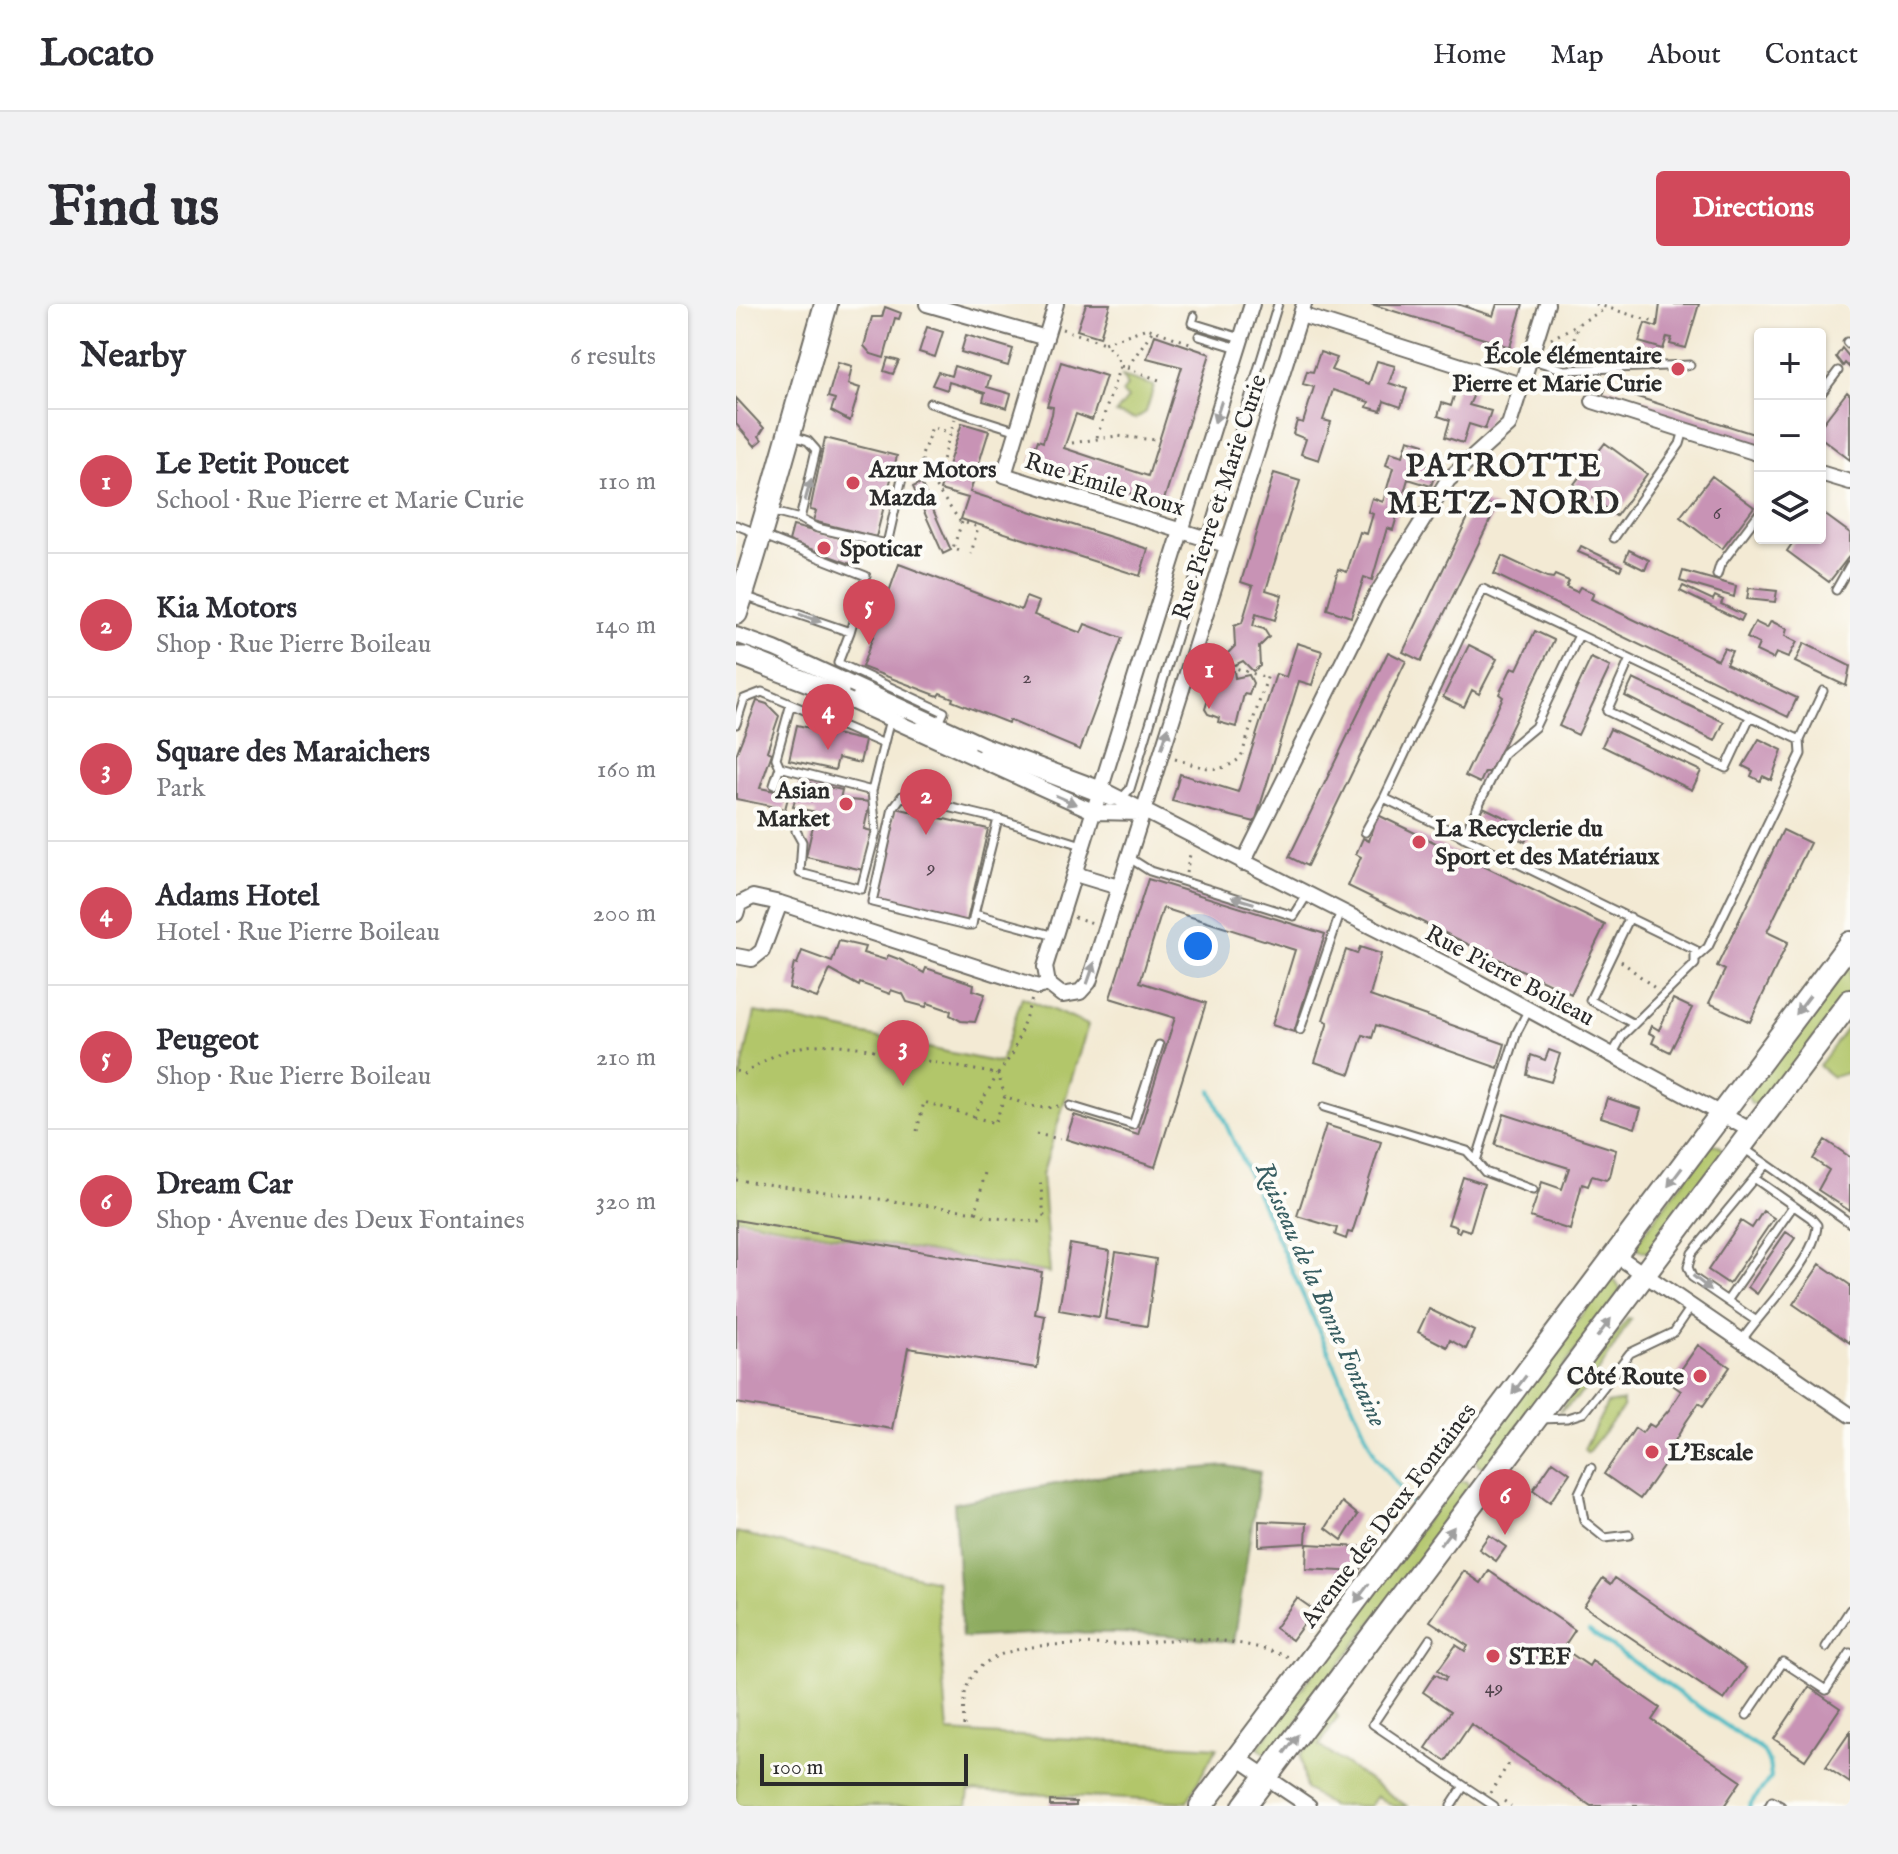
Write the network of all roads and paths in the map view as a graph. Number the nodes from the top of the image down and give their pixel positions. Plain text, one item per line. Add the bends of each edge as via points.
1 (826, 304) edge
2 (927, 304) edge
3 (1056, 304) edge
4 (1252, 304) edge
5 (1278, 304) edge
6 (1547, 304) edge
7 (1596, 304) edge
8 (1607, 308) junction
9 (1302, 310) edge
10 (1194, 316) dead end
11 (1578, 321) junction
12 (1654, 322) dead end
13 (1153, 330) junction
14 (1048, 331) junction
15 (1199, 336) dead end
16 (1536, 338) junction
17 (1574, 339) dead end
18 (1104, 343) junction
19 (1240, 343) junction
20 (1193, 344) dead end
21 (1529, 359) junction
22 (1690, 365) dead end
23 (1120, 366) junction
24 (1127, 368) junction
25 (1838, 371) dead end
26 (1159, 380) dead end
27 (1521, 385) junction
28 (1826, 387) edge
29 (1593, 401) dead end
30 (930, 403) dead end
31 (958, 412) junction
32 (1684, 430) junction
33 (1018, 431) junction
34 (951, 433) junction
35 (789, 434) junction
36 (1097, 437) junction
37 (1156, 440) dead end
38 (1072, 443) dead end
39 (1754, 452) edge
40 (1826, 475) edge
41 (902, 478) dead end
42 (1850, 482) edge
43 (934, 485) junction
44 (764, 509) junction
45 (800, 519) junction
46 (1754, 520) edge
47 (962, 522) junction
48 (1180, 530) junction
49 (749, 531) edge
50 (1204, 538) junction
51 (1614, 538) dead end
52 (1226, 545) junction
53 (962, 552) dead end
54 (971, 554) dead end
55 (1850, 565) edge
56 (736, 568) edge
57 (1717, 575) dead end
58 (1836, 590) dead end
59 (738, 601) edge
60 (850, 632) junction
61 (736, 635) edge
62 (1579, 635) junction
63 (738, 658) edge
64 (1203, 658) dead end
65 (1630, 659) junction
66 (1269, 672) dead end
67 (1267, 678) junction
68 (1823, 691) dead end
69 (790, 707) junction
70 (1750, 717) junction
71 (892, 720) junction
72 (934, 722) junction
73 (736, 724) edge
74 (1800, 740) junction
75 (882, 743) junction
76 (1171, 759) dead end
77 (780, 767) junction
78 (774, 785) dead end
79 (872, 791) junction
80 (1384, 798) junction
81 (1097, 800) junction
82 (1120, 800) junction
83 (1141, 813) junction
84 (797, 819) dead end
85 (998, 819) junction
86 (1365, 832) dead end
87 (1463, 837) junction
88 (1195, 839) junction
89 (1084, 846) junction
90 (1127, 857) junction
91 (1243, 863) junction
92 (1075, 874) junction
93 (1187, 882) junction
94 (1118, 887) junction
95 (1307, 895) junction
96 (780, 903) junction
97 (1341, 911) junction
98 (1062, 913) junction
99 (736, 914) edge
100 (974, 914) junction
101 (1630, 917) junction
102 (1105, 927) junction
103 (1055, 936) junction
104 (1850, 943) edge
105 (1612, 955) junction
106 (736, 956) edge
107 (1697, 957) junction
108 (1030, 984) junction
109 (1048, 984) junction
110 (1663, 996) junction
111 (1850, 1001) edge
112 (1529, 1009) junction
113 (1634, 1024) junction
114 (1300, 1030) dead end
115 (1159, 1045) dead end
116 (1612, 1055) junction
117 (736, 1071) edge
118 (998, 1074) junction
119 (1005, 1096) junction
120 (1070, 1106) dead end
121 (1324, 1107) dead end
122 (1051, 1109) dead end
123 (1721, 1114) junction
124 (973, 1116) junction
125 (917, 1131) dead end
126 (1036, 1134) dead end
127 (1060, 1139) dead end
128 (1746, 1139) junction
129 (1476, 1161) junction
130 (1766, 1164) junction
131 (986, 1168) dead end
132 (1040, 1178) dead end
133 (1754, 1178) junction
134 (736, 1180) edge
135 (1533, 1190) dead end
136 (1793, 1206) junction
137 (976, 1212) junction
138 (1850, 1223) edge
139 (1616, 1255) junction
140 (1644, 1274) junction
141 (1727, 1301) junction
142 (1691, 1307) junction
143 (1755, 1320) junction
144 (1741, 1341) junction
145 (1850, 1415) edge
146 (1535, 1419) junction
147 (1591, 1468) dead end
148 (1629, 1535) dead end
149 (1850, 1610) edge
150 (1430, 1639) dead end
151 (1826, 1647) dead end
152 (1850, 1653) edge
153 (1307, 1667) junction
154 (1747, 1715) dead end
155 (964, 1726) dead end
156 (1238, 1758) junction
157 (1511, 1760) dead end
158 (1266, 1777) junction
159 (1464, 1786) junction
160 (1485, 1800) junction
161 (1201, 1806) edge
162 (1244, 1806) edge
163 (1309, 1806) edge
164 (1451, 1806) edge
165 (1494, 1806) edge
166 (1769, 1806) edge
167 (1781, 1806) edge

1 - 35 main road
2 - 14 street
3 - 14 street, Rue Émile Roux
4 - 19 street, Rue Pierre et Marie Curie
5 - 50 lane
6 - 16 street
7 - 8 path
8 - 11 path
8 - 12 path
9 - 27 street
9 - 52 street, Rue Pierre et Marie Curie
10 - 19 lane via 1192,323
11 - 16 path via 1547,341
11 - 17 path
13 - 18 path
13 - 20 path
13 - 24 path
14 - 18 path
14 - 33 street, Rue Émile Roux
15 - 19 lane
16 - 21 street
18 - 23 path
19 -> 48 street, Rue Pierre et Marie Curie
21 - 22 lane via 1565,370
21 - 27 street
23 - 24 path
23 - 36 path
24 - 26 path
25 - 28 lane
27 - 91 street via 1509,425 1448,480 1375,597
29 - 32 street
30 - 31 lane
31 - 33 lane
31 - 34 path
32 - 39 street
32 - 51 lane via 1680,444
33 - 48 street, Rue Émile Roux via 1004,475
34 - 43 path
34 - 43 path via 932,427 921,458
35 - 44 main road
45 -> 35 lane via 816,450
36 - 37 path
36 - 38 path
40 - 42 street
41 - 45 lane via 887,544
43 - 47 path
44 - 45 lane
44 - 49 main road
46 - 57 lane
47 - 53 path via 953,548
47 - 54 path via 978,527
48 - 50 street, Rue Émile Roux
48 - 81 street, Rue Pierre et Marie Curie
49 - 56 main road
49 - 59 main road
49 - 60 lane via 866,576
50 - 52 street, Rue Émile Roux
50 - 82 lane via 1130,789
83 -> 52 street, Rue Pierre et Marie Curie
55 - 58 lane
59 -> 60 lane
60 - 72 lane via 838,663 944,712
61 - 72 street, Rue Pierre Boileau
62 - 65 lane
62 - 80 lane via 1483,589
62 - 87 lane via 1535,727 1504,753
63 - 71 street, Rue Pierre Boileau
63 - 72 lane, Rue Pierre Boileau via 765,658 893,712
64 - 67 path
65 - 70 lane
65 - 70 lane via 1607,711 1726,768
66 - 67 path
67 - 76 path via 1241,757 1231,767 1220,770
68 - 74 lane
69 - 73 lane via 762,692 744,699
69 - 75 lane
69 - 77 lane via 776,758
70 - 74 lane
71 - 75 lane
71 -> 81 street, Rue Pierre Boileau
72 - 81 street, Rue Pierre Boileau
74 - 107 lane via 1801,754 1708,947
75 - 79 lane
77 - 78 lane
77 - 79 lane
79 - 84 lane via 876,832 861,889 800,873
80 - 86 lane
80 - 87 lane
81 - 82 street, Rue Pierre Boileau
81 - 83 street, Rue Pierre Boileau
81 - 89 street, Rue Pierre et Marie Curie
82 - 83 street, Rue Pierre Boileau
83 - 88 street, Rue Pierre Boileau
83 - 90 street, Rue Pierre et Marie Curie
85 - 89 lane
85 - 100 lane
85 - 100 lane via 902,796 893,808 871,897 875,905 967,925 972,925
87 - 101 lane
88 - 91 street, Rue Pierre Boileau
88 - 93 path via 1185,866
89 - 92 street, Rue Pierre et Marie Curie
90 - 93 lane via 1150,871
90 - 94 street, Rue Pierre et Marie Curie
91 - 95 street, Rue Pierre Boileau
92 - 94 street
92 - 98 street, Rue Pierre et Marie Curie
95 -> 93 lane via 1294,916
94 - 102 street, Rue Pierre et Marie Curie
95 - 97 street, Rue Pierre Boileau
96 - 99 street via 753,897 739,904
96 - 106 street via 762,951 752,959
96 - 108 street
97 - 112 street, Rue Pierre Boileau
97 - 114 lane
98 - 102 path
98 - 103 street, Rue Pierre et Marie Curie
100 - 103 lane
101 - 105 lane
101 - 107 lane via 1689,946
109 -> 102 street, Rue Pierre et Marie Curie via 1062,995 1083,989
103 - 109 street, Rue Pierre et Marie Curie via 1044,971
104 -> 123 main road, Avenue des Deux Fontaines
105 - 110 path
105 - 113 lane via 1590,1000
107 - 110 lane
108 - 109 street
108 - 118 path via 1027,994 1033,996 1022,1028
110 - 113 lane
111 - 128 main road
112 - 116 street, Rue Pierre Boileau
112 - 129 lane
113 - 116 lane
115 - 120 lane via 1133,1125
116 - 123 street, Rue Pierre Boileau
117 - 118 path via 745,1074 764,1058 788,1049 844,1043
118 - 119 path
118 - 124 path
119 - 122 path
119 - 124 path via 995,1123
121 - 129 lane via 1467,1151
123 - 128 street, Rue Pierre Boileau
123 -> 139 main road, Avenue des Deux Fontaines
124 - 125 path via 924,1102
126 - 127 path
128 - 130 lane
128 - 140 main road
129 - 135 lane via 1485,1172
130 - 133 lane
130 - 138 lane
131 - 137 path
132 - 137 path via 1044,1217 1039,1222
133 - 136 lane
133 -> 141 lane via 1692,1253 1688,1267 1692,1277
134 - 137 path
136 - 141 lane
136 - 143 lane via 1817,1225 1817,1235
139 - 140 street
139 -> 153 main road, Avenue des Deux Fontaines
140 - 142 street
146 -> 140 main road
141 - 143 lane
142 - 144 street
142 - 146 lane via 1674,1332 1630,1353 1583,1413
143 - 144 lane
144 - 145 street
158 -> 146 main road
147 - 148 lane via 1579,1493 1584,1521 1605,1538
149 - 151 lane
150 - 159 lane via 1373,1724
152 - 154 lane via 1826,1690 1783,1662
153 - 155 path via 1273,1651 1201,1639 1036,1648 979,1667 966,1688
153 - 156 main road, Avenue des Deux Fontaines
156 - 158 street
156 - 161 main road, Avenue des Deux Fontaines
157 - 160 path
158 - 162 main road
158 - 163 street
159 - 160 lane
159 - 164 lane
160 - 165 lane
166 - 167 lane via 1772,1801

